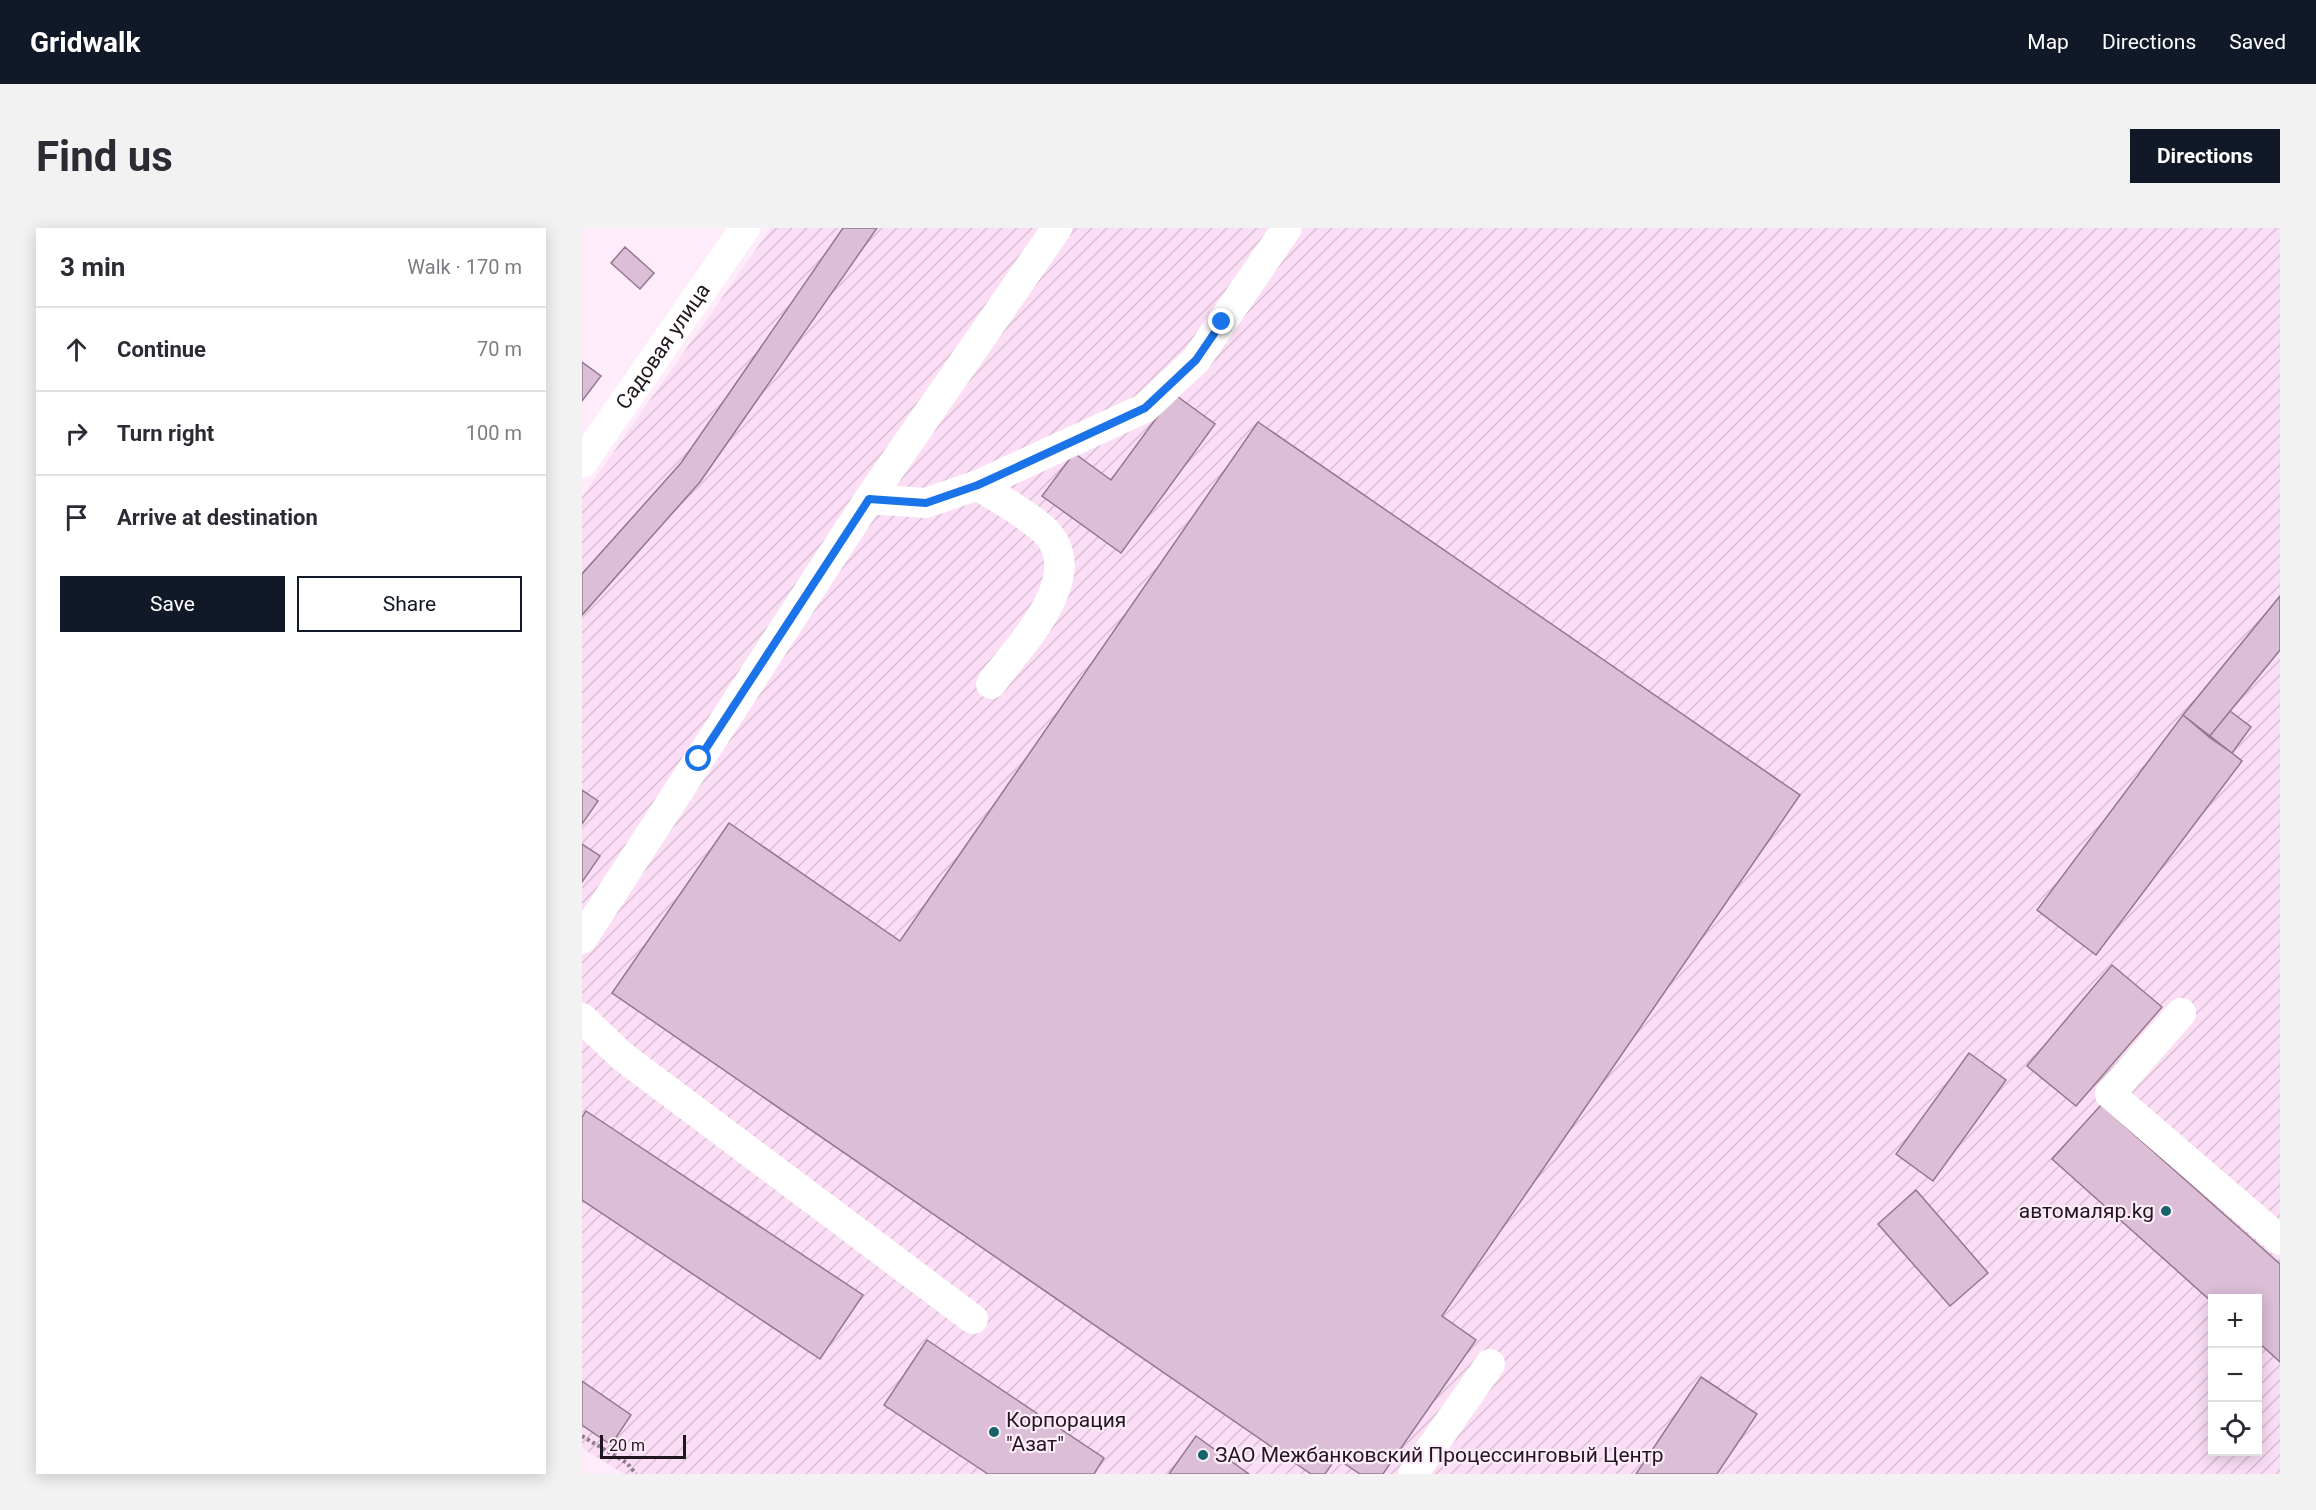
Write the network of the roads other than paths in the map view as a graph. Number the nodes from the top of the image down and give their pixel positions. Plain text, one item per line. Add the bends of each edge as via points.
1 (745, 228) edge
2 (1057, 228) edge
3 (1287, 228) edge
4 (582, 463) edge
5 (978, 485) junction
6 (869, 499) junction
7 (991, 684) dead end
8 (582, 939) edge
9 (2181, 1013) dead end
10 (582, 1018) edge
11 (2280, 1240) edge
12 (974, 1319) dead end
13 (1490, 1364) dead end
14 (1413, 1474) edge

1 - 4 street, Садовая улица
2 - 6 street
3 - 5 street via 1196,360 1145,408
5 - 6 street via 926,503
5 - 7 street via 1046,532 1058,550 1060,571 1054,597
6 - 8 street
9 - 11 street via 2110,1094
10 - 12 street via 623,1057
13 - 14 street

